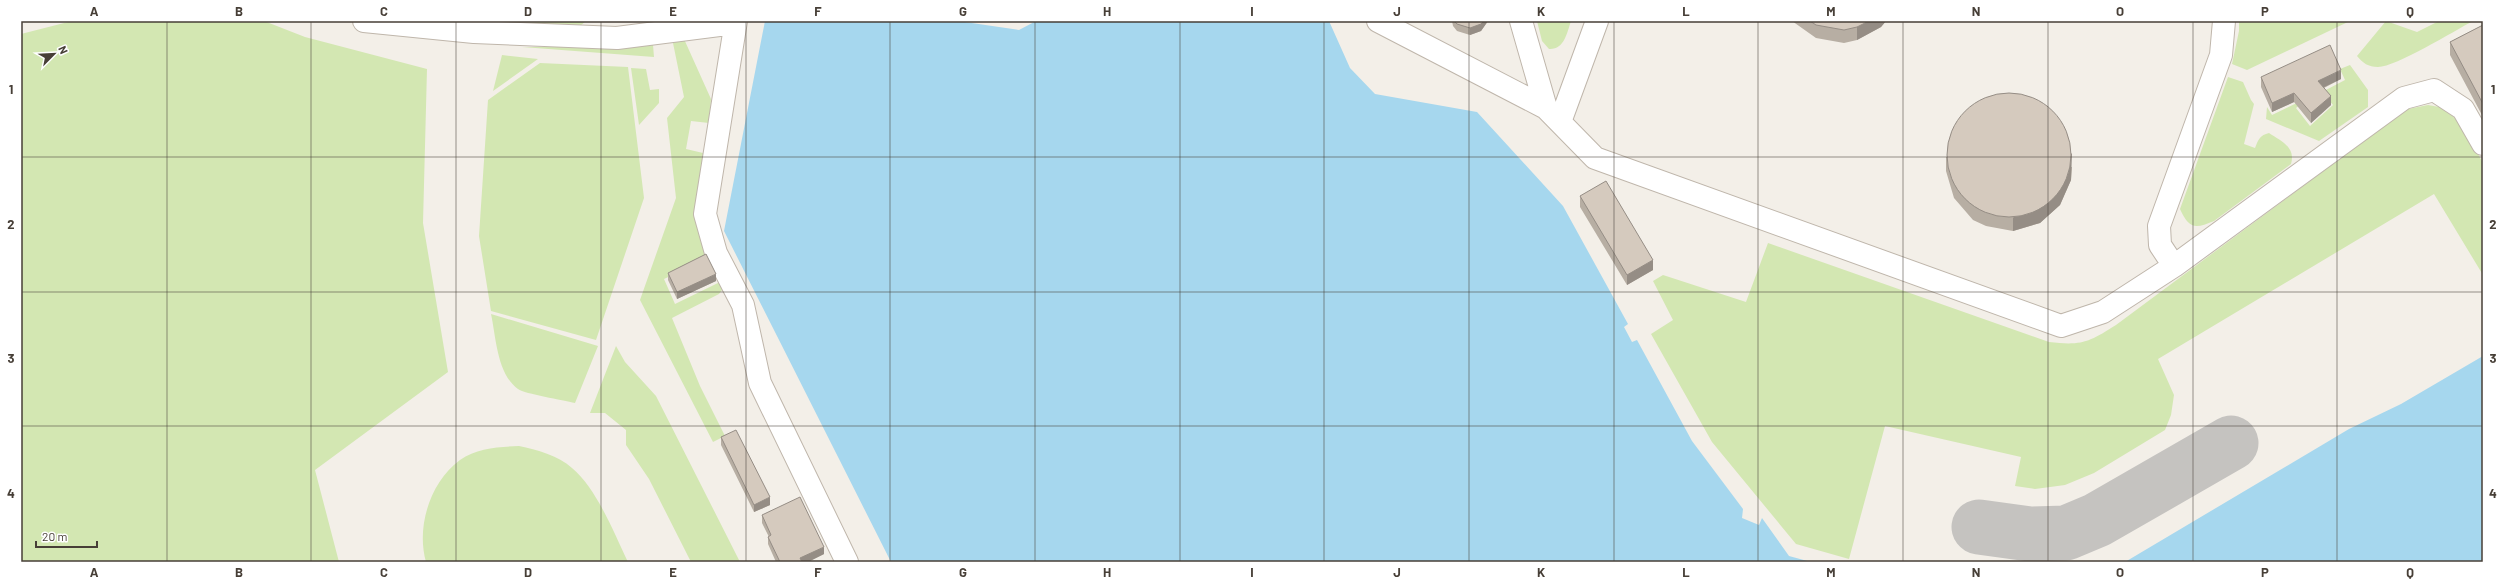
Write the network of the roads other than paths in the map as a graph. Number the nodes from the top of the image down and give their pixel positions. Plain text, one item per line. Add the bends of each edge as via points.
1 (364, 21) edge
2 (1378, 21) edge
3 (1521, 21) edge
4 (1598, 21) edge
5 (2224, 21) edge
6 (736, 22) edge
7 (1553, 115) junction
8 (2483, 144) edge
9 (2174, 266) junction
10 (847, 562) edge

1 - 6 street via 474,32 617,38
2 - 7 street
3 - 7 street
4 - 7 street
5 - 9 street via 2221,55 2159,226 2160,245
6 - 10 street via 704,214 716,253 743,305 760,383
7 - 9 street via 1594,158 2061,326 2103,312
8 - 9 street via 2463,109 2434,90 2404,98

